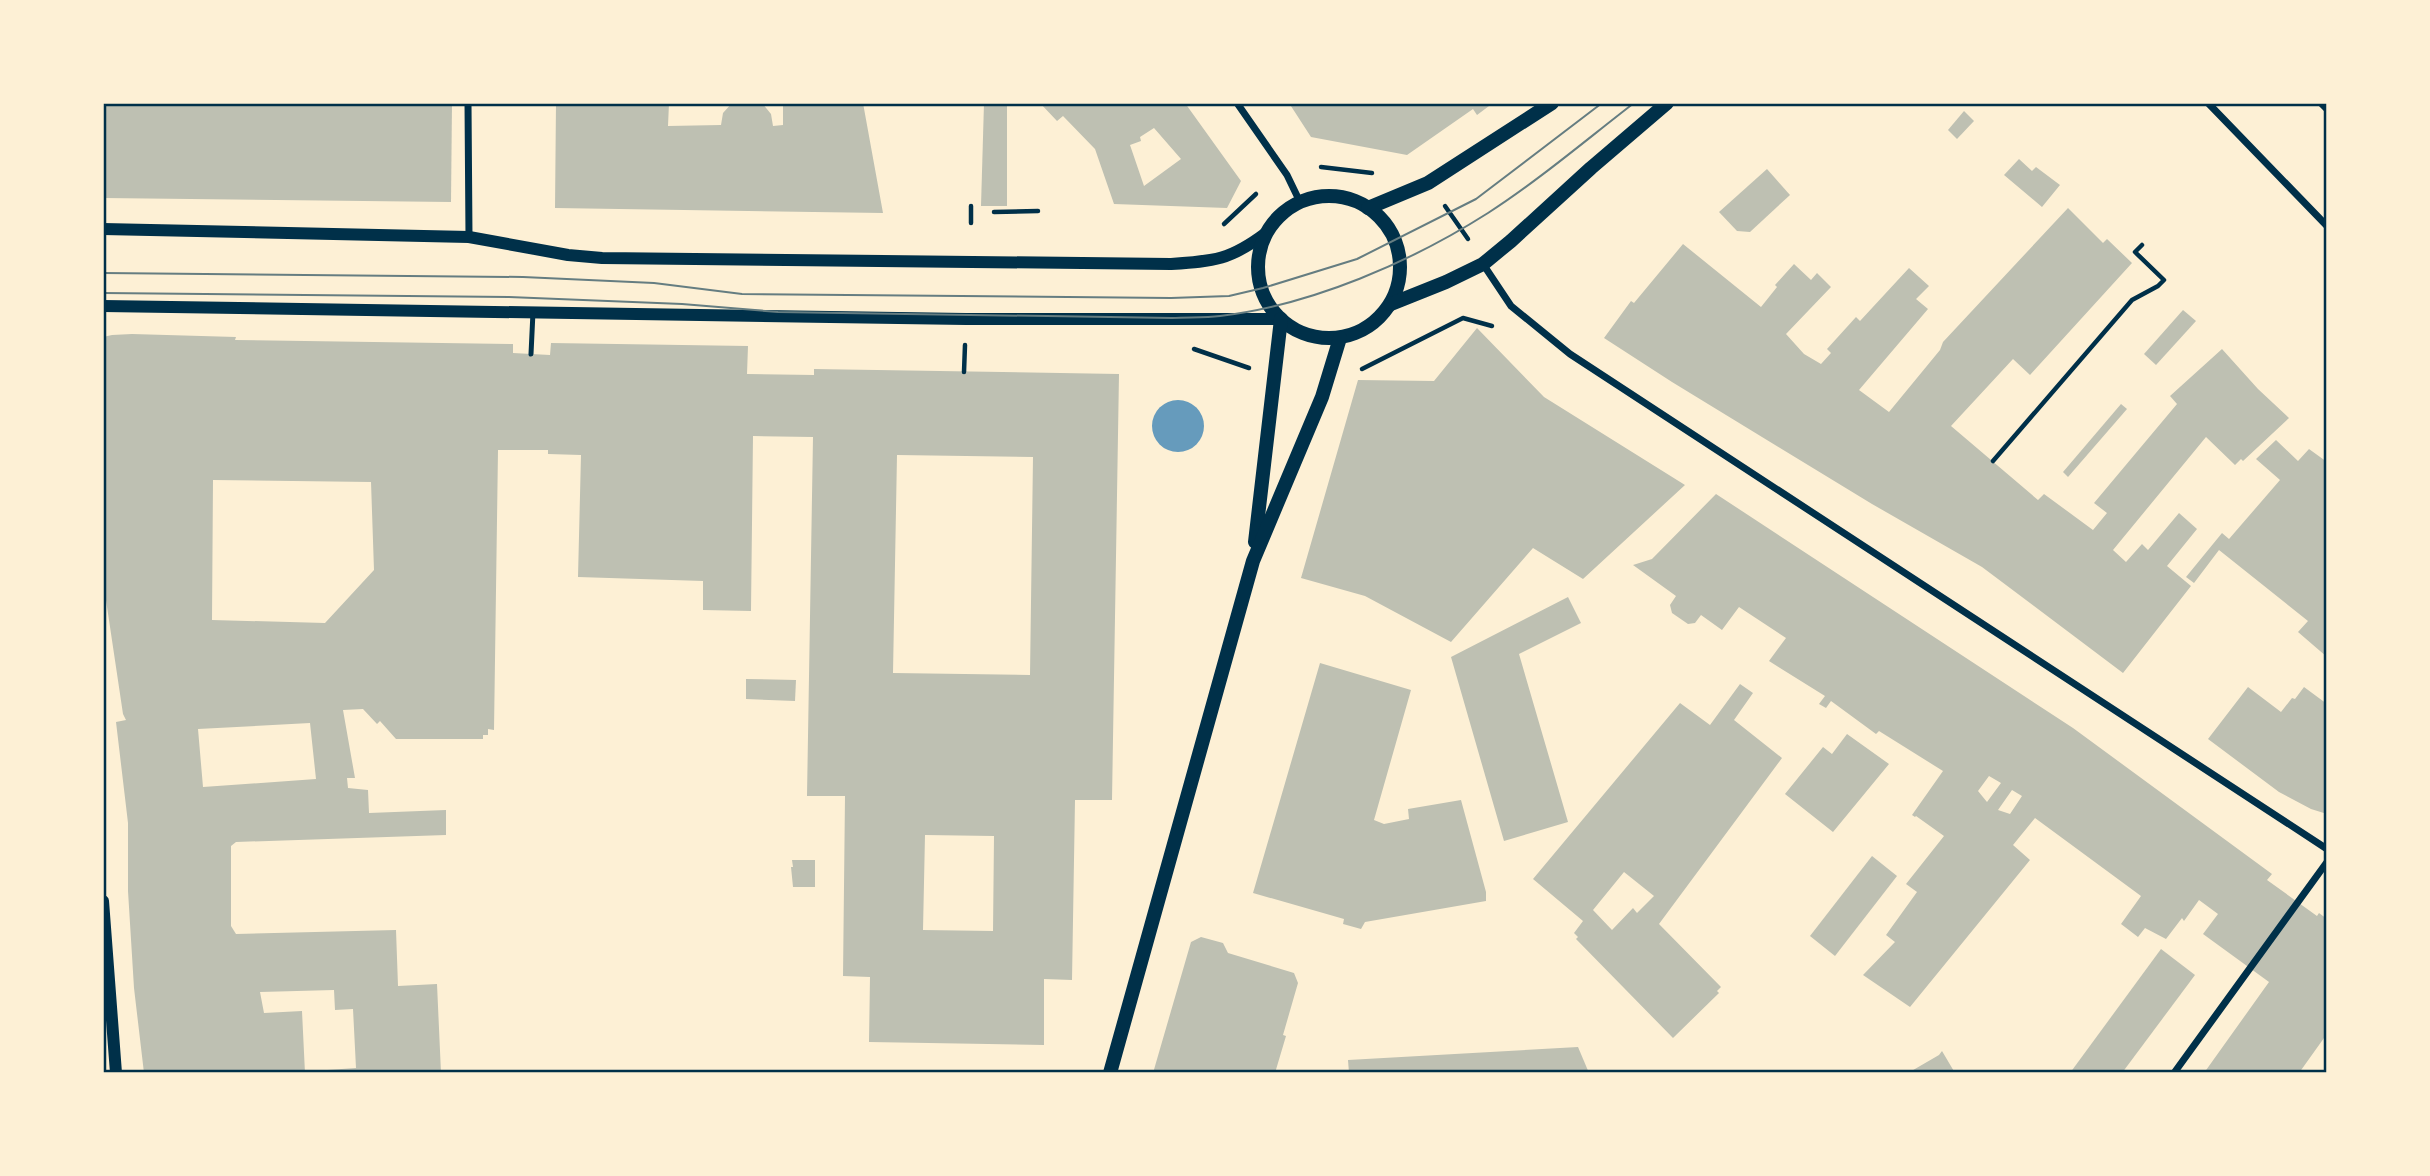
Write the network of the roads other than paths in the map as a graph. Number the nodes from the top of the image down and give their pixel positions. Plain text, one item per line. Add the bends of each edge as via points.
1 (468, 103) edge
2 (1237, 103) edge
3 (1552, 103) edge
4 (1667, 103) edge
5 (2208, 103) edge
6 (1300, 202) junction
7 (1368, 208) junction
8 (2327, 226) edge
9 (103, 229) edge
10 (1266, 233) junction
11 (469, 237) junction
12 (1483, 264) junction
13 (1391, 304) junction
14 (103, 306) edge
15 (533, 312) junction
16 (1281, 319) junction
17 (1340, 338) junction
18 (531, 354) dead end
19 (1253, 561) junction
20 (2327, 849) edge
21 (2327, 862) edge
22 (103, 901) edge
23 (117, 1073) edge
24 (1110, 1073) edge
25 (2174, 1073) edge

1 - 11 street
2 - 6 street via 1287,175
3 - 7 main road via 1428,183
4 - 12 main road
5 - 8 street
6 - 7 main road via 1346,199
6 - 10 main road
7 - 13 main road via 1396,242 1399,284
9 - 11 street
10 - 11 street via 1242,251 1210,261 1171,264 602,258
10 - 16 main road via 1259,277 1270,306
12 - 13 main road
12 - 20 street via 1511,306 1570,354
13 - 17 main road via 1377,320
14 - 15 street
15 - 16 street
15 - 18 lane
16 - 17 main road via 1298,332
16 - 19 main road
17 - 19 main road via 1322,397
19 - 24 main road
21 - 25 street
22 - 23 street

